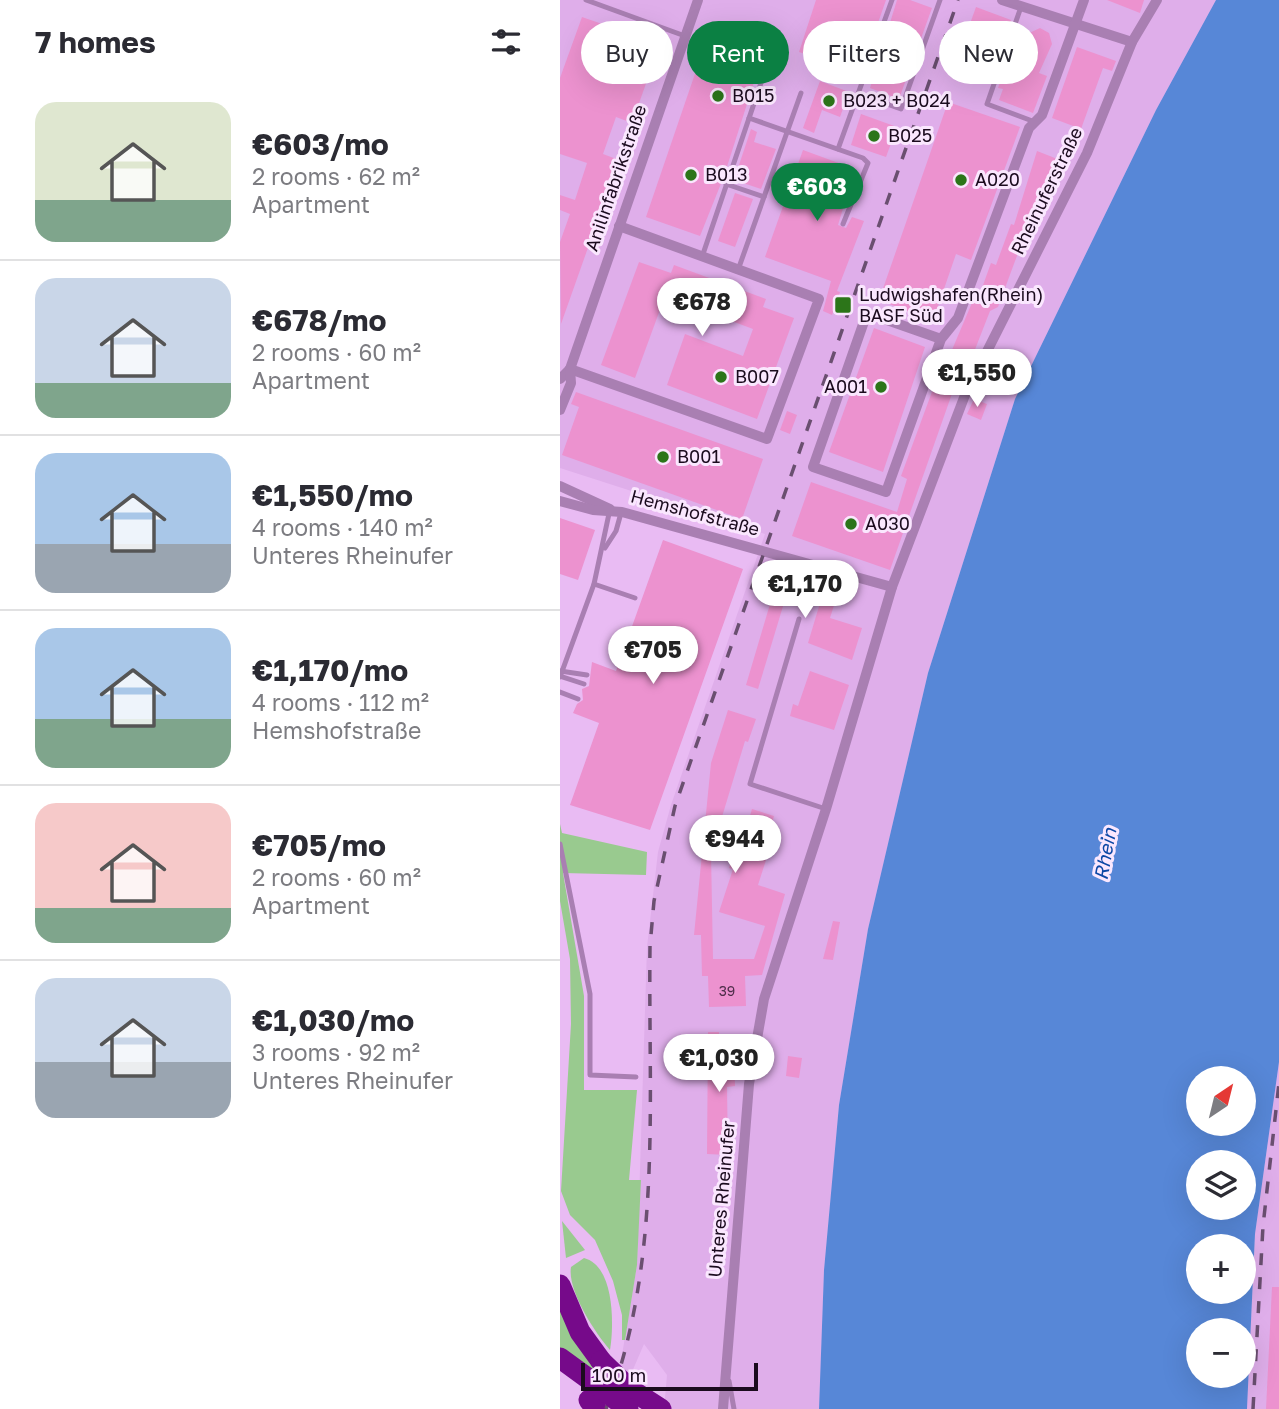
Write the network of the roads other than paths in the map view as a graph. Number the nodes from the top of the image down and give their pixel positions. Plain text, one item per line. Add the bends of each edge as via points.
1 (588, 0) edge
2 (698, 0) edge
3 (892, 0) edge
4 (940, 0) edge
5 (1002, 0) edge
6 (1084, 0) edge
7 (1157, 0) edge
8 (1023, 3) edge
9 (1075, 25) junction
10 (686, 36) junction
11 (1132, 42) junction
12 (761, 84) edge
13 (801, 93) dead end
14 (859, 94) junction
15 (749, 118) junction
16 (1035, 122) junction
17 (787, 131) junction
18 (838, 149) junction
19 (726, 184) junction
20 (764, 197) junction
21 (843, 224) dead end
22 (619, 226) junction
23 (702, 257) junction
24 (738, 270) junction
25 (941, 339) junction
26 (570, 369) junction
27 (560, 379) edge
28 (965, 395) joint
29 (560, 410) edge
30 (560, 486) edge
31 (560, 501) edge
32 (616, 510) junction
33 (603, 551) junction
34 (594, 584) junction
35 (892, 587) junction
36 (635, 598) dead end
37 (799, 619) dead end
38 (561, 673) edge
39 (587, 675) dead end
40 (584, 684) dead end
41 (560, 692) edge
42 (579, 699) dead end
43 (826, 809) junction
44 (560, 844) edge
45 (636, 1077) dead end
46 (560, 1285) edge
47 (560, 1358) edge
48 (727, 1364) junction
49 (594, 1398) edge
50 (628, 1409) edge
51 (661, 1409) edge
52 (723, 1409) edge
53 (734, 1409) edge

1 - 10 lane
2 - 10 street, Anilinfabrikstraße
3 - 14 lane
4 - 14 lane via 901,109
5 - 8 street
6 - 9 street
7 - 11 street, Rheinuferstraße
8 - 9 street
8 - 16 lane via 987,104
9 - 11 street
9 - 16 street via 1042,115
10 - 22 street, Anilinfabrikstraße
11 - 28 street, Rheinuferstraße via 1087,153
12 - 15 lane
13 - 17 lane
14 - 18 lane
15 - 17 lane
15 - 19 lane
16 - 25 street via 958,318
17 - 18 lane
17 - 20 lane
18 - 21 lane via 868,163
19 - 20 lane
19 - 23 lane
20 - 24 lane
22 - 23 street
22 - 26 street, Anilinfabrikstraße
23 - 24 street
24 - 26 street via 819,299 767,439
25 - 25 street via 886,492 813,467 867,313
26 - 27 street, Anilinfabrikstraße
26 - 29 street, Anilinfabrikstraße
28 - 35 street, Unteres Rheinufer
30 - 32 street, Hemshofstraße
31 - 32 street, Hemshofstraße via 593,510
32 - 33 lane via 604,529
32 - 33 lane via 616,531
32 - 35 street, Hemshofstraße
33 - 34 lane
34 - 36 lane
34 - 38 lane
35 - 43 street, Unteres Rheinufer
37 - 43 lane via 750,784
38 - 39 lane
38 - 40 lane
41 - 42 lane
43 - 48 street, Unteres Rheinufer via 764,999 751,1072
44 - 45 lane via 590,995 590,1075
46 - 51 highway, bridge via 580,1332 601,1361 630,1389
47 - 49 highway
48 - 52 street, Unteres Rheinufer
48 - 53 lane
49 - 50 highway, bridge

